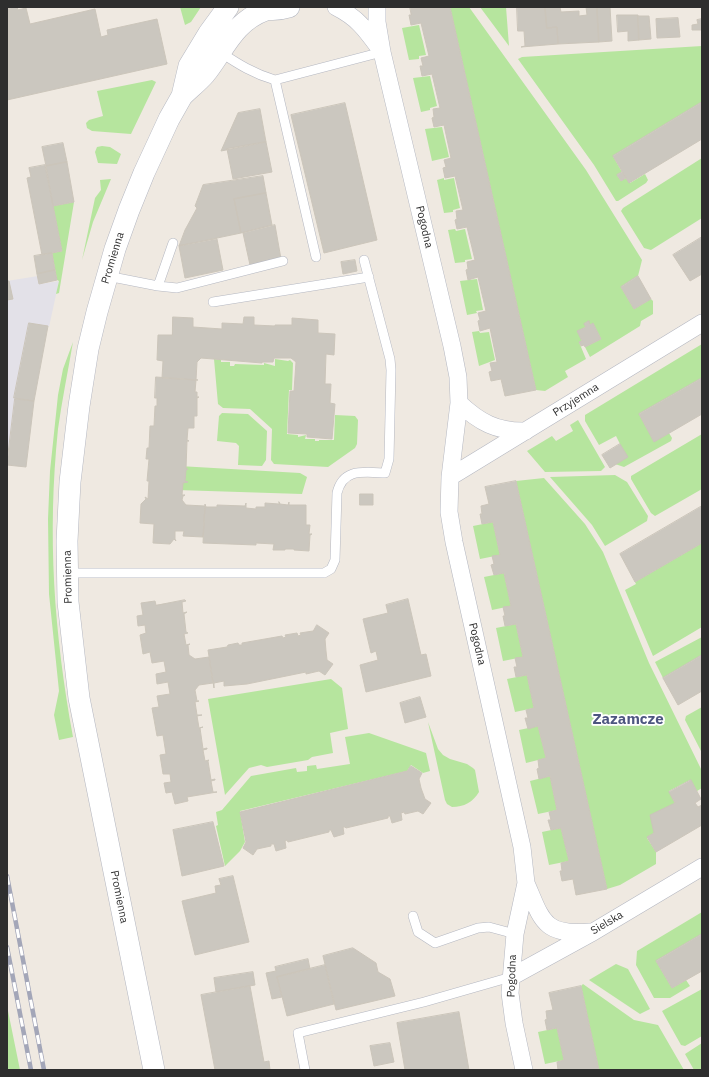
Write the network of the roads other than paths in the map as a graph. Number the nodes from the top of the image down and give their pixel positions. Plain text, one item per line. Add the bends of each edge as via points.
1 (228, 7) edge
2 (290, 7) edge
3 (336, 7) edge
4 (367, 7) edge
5 (262, 8) edge
6 (377, 14) edge
7 (220, 52) junction
8 (382, 52) junction
9 (275, 80) junction
10 (182, 96) junction
11 (173, 243) dead end
12 (316, 257) dead end
13 (364, 260) dead end
14 (283, 261) dead end
15 (107, 276) junction
16 (369, 276) junction
17 (158, 286) junction
18 (213, 302) dead end
19 (702, 323) edge
20 (459, 402) junction
21 (526, 431) junction
22 (450, 477) junction
23 (67, 573) junction
24 (702, 867) edge
25 (526, 883) junction
26 (413, 916) dead end
27 (593, 932) junction
28 (515, 934) junction
29 (511, 977) junction
30 (154, 1070) edge
31 (305, 1070) edge
32 (524, 1070) edge

1 - 10 street, Promienna via 189,66
2 - 5 street, Promienna via 277,10
3 - 8 street, Pogodna via 350,14
4 - 6 street, Pogodna
5 - 7 street, Promienna via 237,28
6 - 8 street, Pogodna
7 - 9 lane via 244,68
7 - 10 street, Promienna via 204,75
8 - 9 lane
8 - 20 street, Pogodna via 452,346 458,377
9 - 12 lane
10 - 15 street, Promienna via 169,118 129,210
11 - 17 lane
13 - 16 lane
14 - 17 lane via 177,288
15 - 17 lane
15 - 23 street, Promienna via 89,343 79,406 70,482
16 - 18 lane
16 - 23 lane via 390,359 389,459 385,472 354,473 347,475 339,485 335,560 332,569 324,572
19 - 21 street, Przyjemna
20 - 21 street via 492,426 504,430
20 - 22 street, Pogodna
21 - 22 street, Przyjemna
22 - 25 street, Pogodna via 449,512 454,542 522,847
23 - 30 street, Promienna via 79,698
24 - 27 street, Sielska
25 - 27 street, Pogodna via 538,911 549,927 568,933
25 - 28 street, Pogodna
26 - 28 lane via 418,932 435,943 478,928 489,927
27 - 29 street, Sielska
28 - 29 street, Pogodna
29 - 31 lane via 424,1002 298,1033
29 - 32 street, Pogodna via 510,993 514,1023

